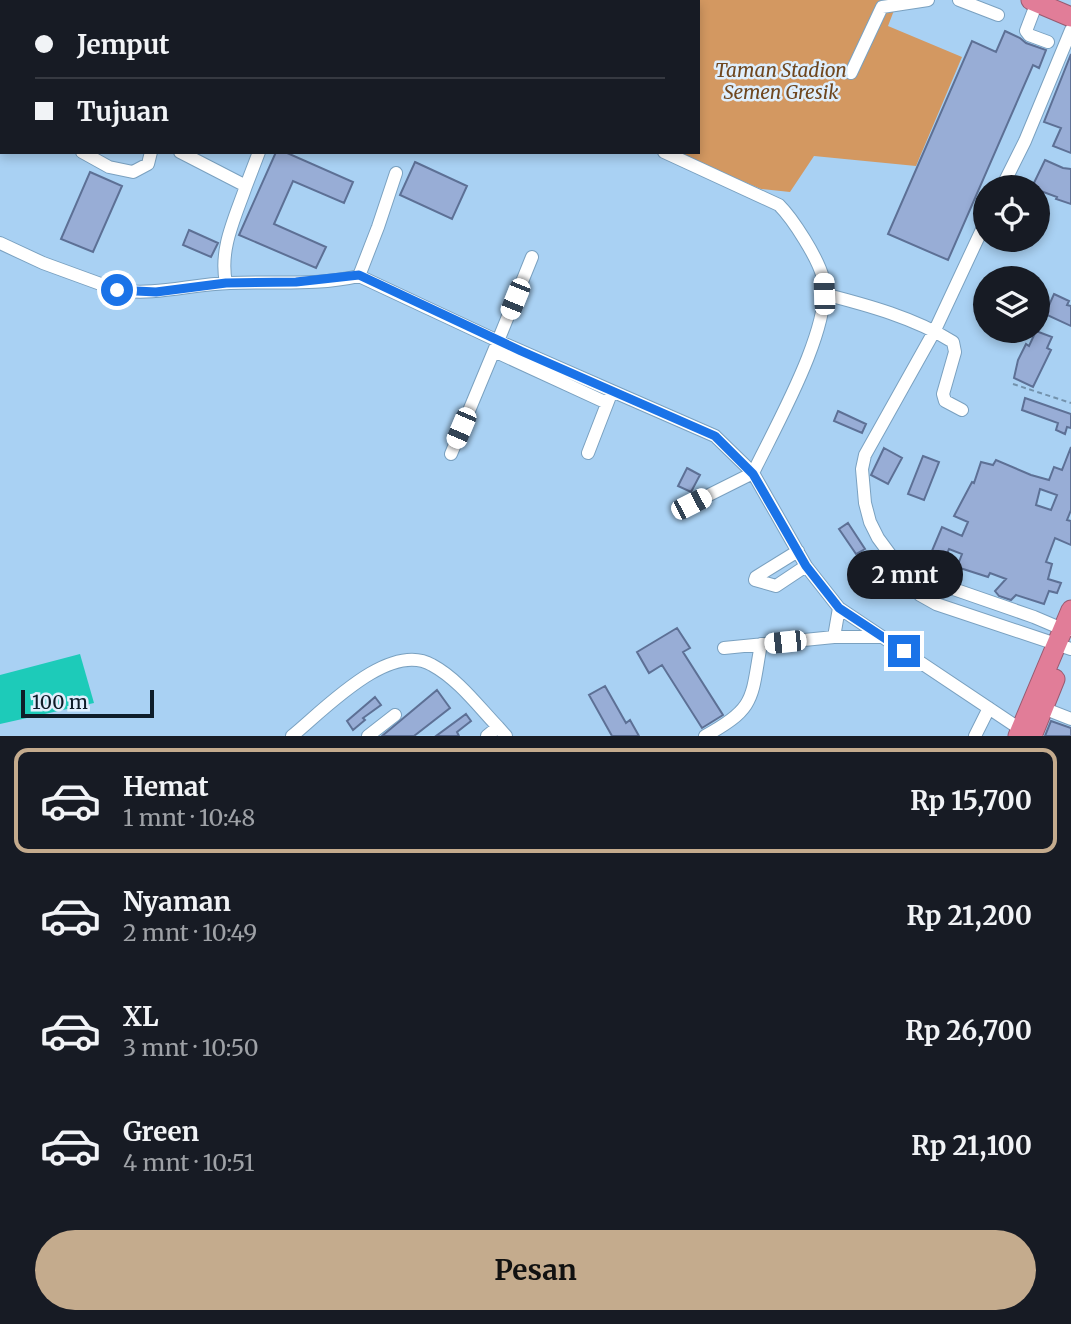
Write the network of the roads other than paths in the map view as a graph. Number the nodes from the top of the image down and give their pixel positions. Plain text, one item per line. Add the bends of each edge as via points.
1 (928, 0) edge
2 (959, 0) edge
3 (1063, 0) edge
4 (1034, 1) edge
5 (1071, 3) edge
6 (998, 15) dead end
7 (1071, 17) edge
8 (1071, 30) edge
9 (1048, 42) dead end
10 (850, 73) dead end
11 (86, 154) edge
12 (151, 154) edge
13 (184, 154) edge
14 (259, 154) edge
15 (668, 154) edge
16 (396, 173) dead end
17 (1008, 175) edge
18 (246, 186) junction
19 (0, 243) edge
20 (973, 249) edge
21 (532, 257) dead end
22 (359, 275) junction
23 (226, 283) junction
24 (824, 294) junction
25 (935, 331) junction
26 (496, 346) junction
27 (610, 397) junction
28 (962, 410) dead end
29 (588, 453) dead end
30 (451, 454) dead end
31 (753, 474) junction
32 (691, 504) dead end
33 (797, 551) junction
34 (806, 566) junction
35 (910, 582) junction
36 (839, 608) junction
37 (1071, 610) edge
38 (834, 636) junction
39 (883, 636) junction
40 (1067, 641) edge
41 (761, 644) junction
42 (724, 648) dead end
43 (1046, 688) junction
44 (989, 708) junction
45 (395, 715) dead end
46 (1071, 719) edge
47 (502, 732) edge
48 (1026, 734) edge
49 (292, 736) edge
50 (368, 736) edge
51 (487, 736) edge
52 (705, 736) edge
53 (975, 736) edge

1 - 10 street via 883,7
2 - 6 street
3 - 5 highway
4 - 7 highway
4 - 9 street via 1026,31
8 - 17 street
11 - 12 street via 109,167 133,172 148,164
13 - 18 street
14 - 18 street
15 - 24 street via 779,205 790,215 812,254 823,278
16 - 22 street
18 - 23 street via 225,246
19 - 23 street via 117,290 156,292
20 - 25 street
21 - 26 street
22 - 23 street
22 - 26 street
24 - 25 street
24 - 31 street via 815,340
25 - 28 street via 953,342 943,394 945,401
25 - 35 street via 865,455 862,469 870,522
26 - 27 street
26 - 30 street
27 - 29 street
27 - 31 street via 715,436
31 - 32 street
31 - 33 street
33 - 34 street
33 - 34 street via 755,580 776,586
34 - 36 street
35 - 40 street via 939,584
35 - 40 street via 936,604
36 - 38 street
36 - 39 street
37 - 40 highway
38 - 39 street
38 - 41 street
39 - 44 street
40 - 43 highway
41 - 42 street
41 - 52 street via 748,705
43 - 46 street
43 - 48 highway
44 - 48 street
44 - 53 street
45 - 50 street
47 - 49 street via 451,678 430,663 411,660 378,667
47 - 51 street

